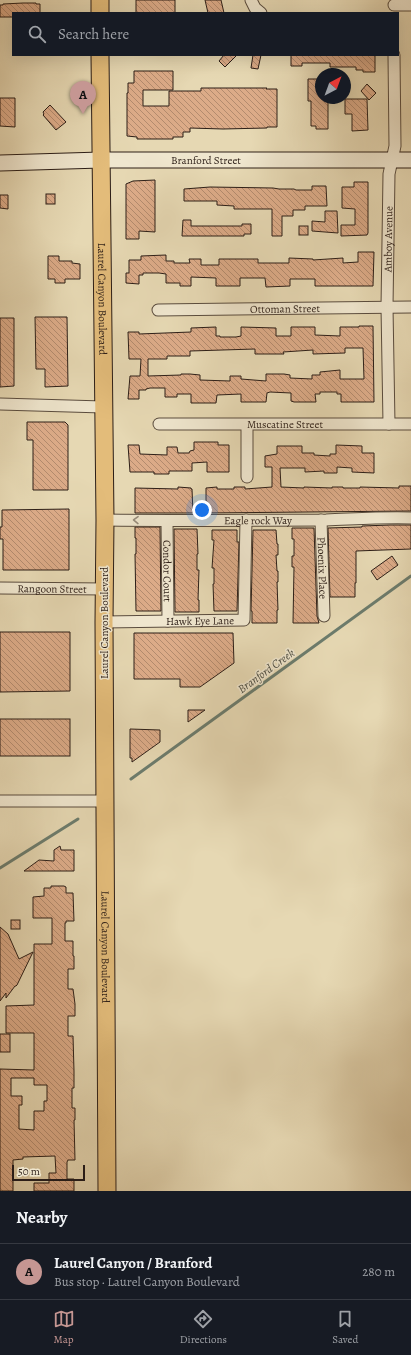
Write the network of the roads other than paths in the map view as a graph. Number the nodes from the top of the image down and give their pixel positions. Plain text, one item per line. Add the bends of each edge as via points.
1 (100, 0) edge
2 (411, 5) edge
3 (394, 6) edge
4 (100, 12) edge
5 (100, 56) edge
6 (394, 56) edge
7 (102, 160) junction
8 (393, 160) junction
9 (411, 160) edge
10 (0, 163) edge
11 (411, 307) edge
12 (387, 308) junction
13 (158, 310) dead end
14 (0, 404) edge
15 (103, 407) junction
16 (159, 424) dead end
17 (389, 424) junction
18 (411, 424) edge
19 (247, 425) junction
20 (247, 477) dead end
21 (411, 518) edge
22 (105, 520) junction
23 (246, 520) junction
24 (321, 520) junction
25 (167, 521) junction
26 (0, 588) edge
27 (104, 589) junction
28 (324, 616) dead end
29 (168, 621) junction
30 (104, 622) junction
31 (0, 800) edge
32 (105, 801) junction
33 (107, 1191) edge

1 - 4 main road
2 - 3 street
5 - 7 main road, Laurel Canyon Boulevard
6 - 8 street, Amboy Avenue
7 - 8 main road, Branford Street
7 - 10 main road, Branford Street
7 - 15 main road, Laurel Canyon Boulevard
8 - 9 main road, Branford Street
8 - 12 street, Amboy Avenue via 390,174
11 - 12 street, Ottoman Street
12 - 13 street, Ottoman Street
12 - 17 street, Amboy Avenue
14 - 15 street
15 - 22 main road, Laurel Canyon Boulevard
16 - 19 street, Muscatine Street
17 - 18 street, Muscatine Street
17 - 19 street, Muscatine Street
19 - 20 street
21 - 24 street, Eagle rock Way
25 -> 22 street, Eagle rock Way
22 - 27 main road, Laurel Canyon Boulevard
23 - 24 street, Eagle rock Way
23 - 25 street, Eagle rock Way
23 - 29 street, Hawk Eye Lane via 244,620
24 - 28 street, Phoenix Place
25 - 29 street, Condor Court
26 - 27 street, Rangoon Street
27 - 30 main road, Laurel Canyon Boulevard
29 - 30 street, Hawk Eye Lane
30 - 32 main road, Laurel Canyon Boulevard
31 - 32 street
32 - 33 main road, Laurel Canyon Boulevard

